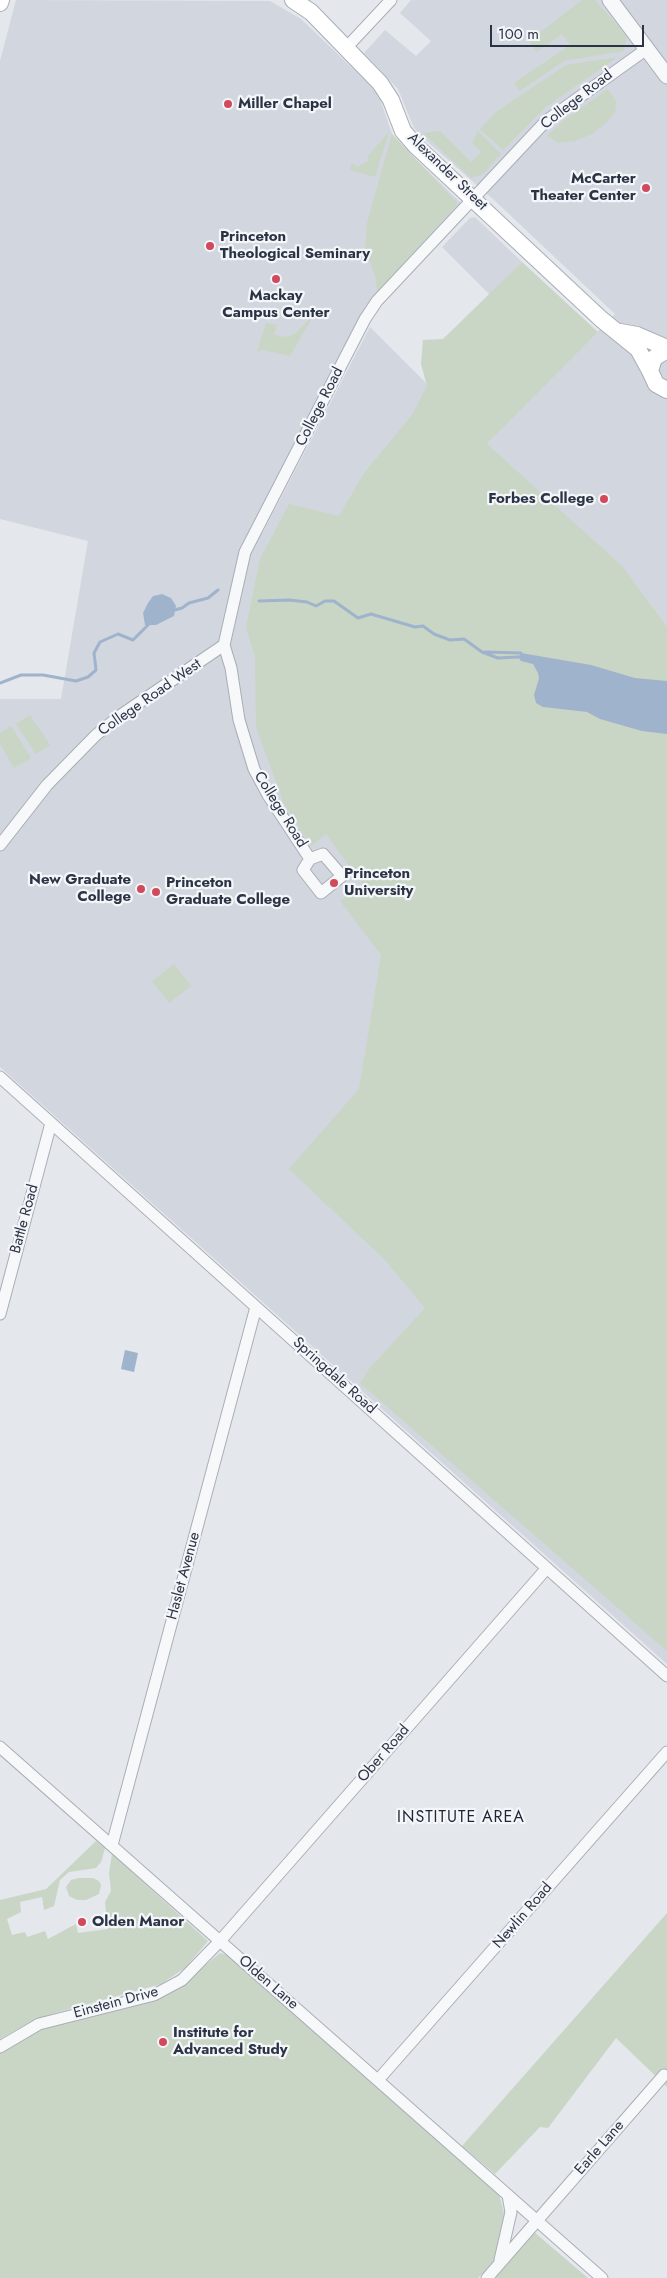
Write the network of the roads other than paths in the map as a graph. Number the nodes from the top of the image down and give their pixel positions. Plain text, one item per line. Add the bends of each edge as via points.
1 (293, 0) edge
2 (391, 0) edge
3 (610, 0) edge
4 (346, 48) junction
5 (648, 48) junction
6 (667, 76) edge
7 (473, 199) junction
8 (618, 332) junction
9 (667, 349) edge
10 (650, 371) junction
11 (666, 390) edge
12 (224, 645) junction
13 (0, 845) edge
14 (310, 859) dead end
15 (0, 1077) edge
16 (51, 1123) junction
17 (256, 1307) junction
18 (0, 1314) edge
19 (547, 1568) junction
20 (667, 1676) edge
21 (0, 1747) edge
22 (667, 1752) edge
23 (112, 1845) junction
24 (220, 1941) junction
25 (0, 2047) edge
26 (664, 2075) dead end
27 (378, 2080) junction
28 (508, 2195) junction
29 (536, 2220) junction
30 (498, 2266) junction
31 (487, 2278) edge
32 (602, 2278) edge

1 - 4 main road, Alexander Street via 311,12
2 - 4 street
3 - 5 street
4 - 7 main road, Alexander Street via 387,92 403,131
5 - 6 street
5 - 7 street, College Road via 546,121
7 - 8 main road, Alexander Street
7 - 12 street, College Road via 393,283 365,319 244,552
8 - 9 main road, Alexander Street via 637,335
8 - 10 main road, Alexander Street via 638,349
9 - 10 main road via 654,358
10 - 11 main road, Alexander Street via 653,380
12 - 13 street, College Road West via 96,735 47,785
12 - 14 street, College Road via 239,720 254,769
15 - 16 street, Springdale Road
16 - 17 street, Springdale Road
16 - 18 street, Battle Road
17 - 19 street, Springdale Road
17 - 23 street, Haslet Avenue
19 - 20 street, Springdale Road
19 - 24 street, Ober Road
21 - 23 street, Olden Lane
22 - 27 street, Newlin Road
23 - 24 street, Olden Lane
24 - 25 street, Einstein Drive via 182,1980 168,1988 137,2000 58,2018 22,2033
24 - 27 street, Olden Lane
26 - 29 street, Earle Lane
27 - 28 street, Olden Lane
28 - 29 street, Olden Lane
28 - 30 street via 511,2212
29 - 30 street
29 - 32 street, Olden Lane
30 - 31 street

